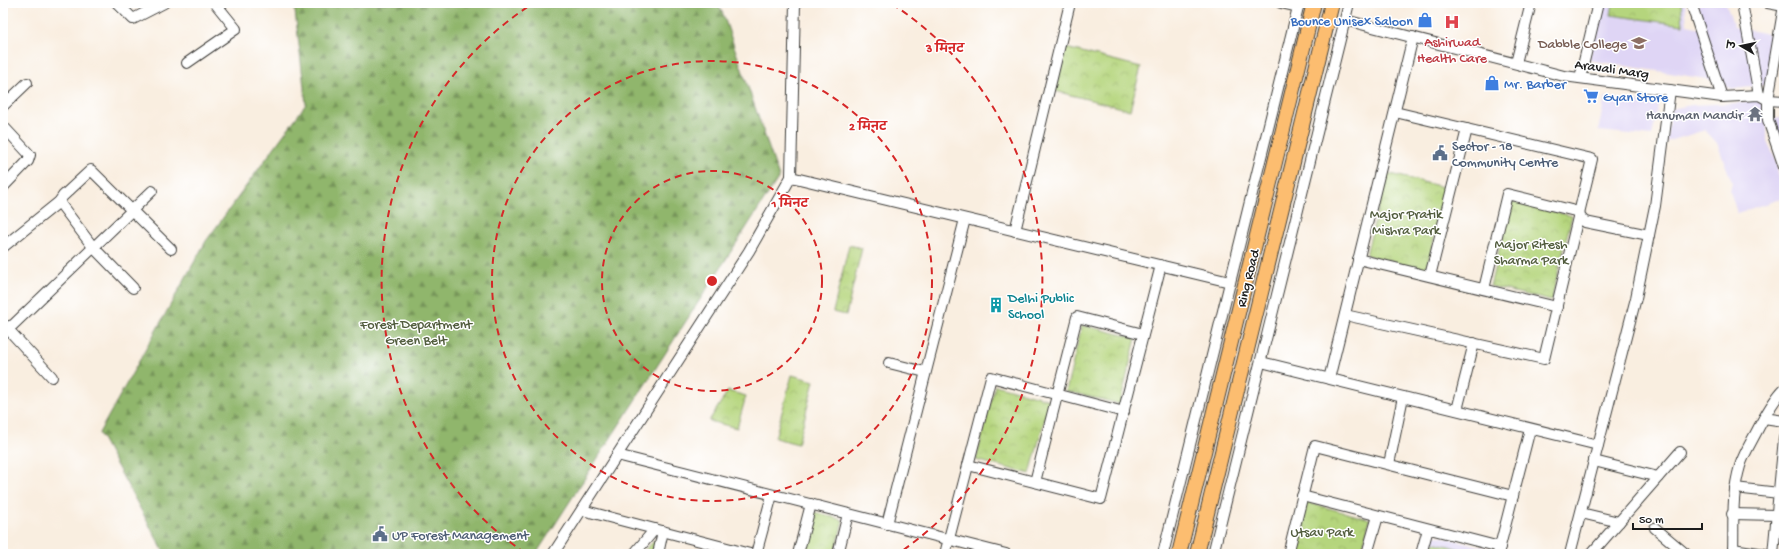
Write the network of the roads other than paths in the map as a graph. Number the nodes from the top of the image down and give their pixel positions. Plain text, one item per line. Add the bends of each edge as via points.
1 (117, 3) edge
2 (164, 3) edge
3 (215, 3) edge
4 (795, 3) edge
5 (1070, 3) edge
6 (1281, 3) edge
7 (1314, 3) edge
8 (1332, 3) edge
9 (1350, 3) edge
10 (1531, 3) edge
11 (1598, 3) edge
12 (1691, 3) edge
13 (1742, 3) edge
14 (1768, 3) edge
15 (1299, 5) edge
16 (1784, 5) edge
17 (1345, 20) junction
18 (1413, 37) junction
19 (187, 63) dead end
20 (1516, 63) junction
21 (1580, 78) junction
22 (27, 83) dead end
23 (1670, 90) junction
24 (1759, 95) junction
25 (1722, 97) junction
26 (1768, 100) junction
27 (1784, 102) edge
28 (3, 106) edge
29 (1395, 112) junction
30 (3, 126) edge
31 (1466, 129) junction
32 (1784, 164) edge
33 (791, 177) junction
34 (3, 187) edge
35 (152, 191) dead end
36 (59, 202) junction
37 (131, 211) junction
38 (1579, 212) junction
39 (964, 219) junction
40 (1015, 231) junction
41 (1649, 235) junction
42 (3, 247) edge
43 (93, 247) junction
44 (171, 249) dead end
45 (1358, 260) junction
46 (1161, 265) junction
47 (1430, 276) junction
48 (1230, 282) junction
49 (133, 288) dead end
50 (1484, 289) junction
51 (1557, 307) junction
52 (1345, 316) junction
53 (4, 326) edge
54 (1143, 334) junction
55 (1474, 343) junction
56 (1261, 362) junction
57 (889, 363) dead end
58 (925, 372) junction
59 (52, 377) dead end
60 (1329, 379) junction
61 (1782, 392) edge
62 (1057, 394) junction
63 (1403, 397) junction
64 (1457, 410) junction
65 (1124, 412) junction
66 (1764, 418) junction
67 (1784, 421) edge
68 (1530, 429) junction
69 (1784, 438) edge
70 (1598, 445) junction
71 (1680, 452) dead end
72 (617, 455) junction
73 (1594, 461) junction
74 (1783, 462) edge
75 (1389, 464) junction
76 (968, 465) junction
77 (1658, 477) junction
78 (1035, 482) junction
79 (1735, 488) junction
80 (1779, 493) junction
81 (772, 494) junction
82 (1302, 496) junction
83 (1513, 496) junction
84 (811, 504) junction
85 (582, 510) junction
86 (1581, 513) junction
87 (848, 514) junction
88 (1732, 514) junction
89 (1777, 515) junction
90 (1378, 516) junction
91 (1619, 522) junction
92 (887, 524) junction
93 (1654, 528) dead end
94 (1428, 529) junction
95 (659, 530) junction
96 (949, 539) junction
97 (1499, 551) edge
98 (1733, 552) edge
99 (1572, 553) edge
100 (553, 554) edge
101 (634, 554) edge
102 (658, 554) edge
103 (750, 554) edge
104 (756, 554) edge
105 (799, 554) edge
106 (838, 554) edge
107 (945, 554) edge
108 (1006, 554) edge
109 (1163, 554) edge
110 (1179, 554) edge
111 (1197, 554) edge
112 (1213, 554) edge
113 (1288, 554) edge
114 (1367, 554) edge
115 (1421, 554) edge
116 (1591, 554) edge
117 (1686, 554) edge
118 (1765, 554) edge
119 (1773, 554) edge

1 - 2 street via 133,19
3 - 19 street via 236,29
4 - 33 street
5 - 40 street
6 - 15 street
7 - 110 highway, Ring Road
8 - 111 highway, Ring Road
9 - 17 street
10 - 20 street
11 - 21 street
12 - 25 street
13 - 24 street
14 - 16 street
15 - 48 street
16 - 26 street
17 - 18 street, Aravali Marg
17 - 56 street
18 - 20 street, Aravali Marg
18 - 29 street
20 - 21 street, Aravali Marg
21 - 23 street, Aravali Marg
22 - 28 street
23 - 25 street, Aravali Marg
23 - 41 street
24 - 25 street, Aravali Marg
24 - 26 street
26 - 27 street
26 - 32 street via 1768,120
29 - 31 street
29 - 45 street
30 - 34 street via 30,155 28,162
31 - 38 street via 1592,158
31 - 47 street
33 - 39 street
33 - 72 street via 749,251
35 - 37 street
36 - 37 street via 91,170
36 - 42 street
36 - 43 street
37 - 43 street
37 - 44 street
38 - 41 street via 1585,222
38 - 50 street via 1507,194
38 - 51 street
39 - 40 street
39 - 58 street
40 - 46 street
41 - 70 street via 1636,298
43 - 49 street
43 - 53 street via 13,326
45 - 47 street
45 - 52 street
46 - 48 street
46 - 54 street
47 - 50 street
48 - 109 street
50 - 51 street
51 - 55 street via 1544,359
52 - 55 street
52 - 60 street
53 - 59 street
54 - 62 street via 1077,317
54 - 65 street
55 - 64 street
56 - 60 street
56 - 112 street
57 - 58 street
58 - 92 street
60 - 63 street
61 - 66 street
62 - 65 street
62 - 76 street via 991,377
62 - 78 street
63 - 64 street
63 - 75 street
64 - 68 street
65 - 78 street via 1101,499
66 - 67 street
66 - 79 street via 1741,464
68 - 70 street
68 - 83 street
69 - 74 street
70 - 73 street
71 - 77 street
72 - 81 street
72 - 85 street
73 - 77 street
73 - 86 street
74 - 80 street
75 - 82 street via 1315,446
75 - 83 street
76 - 78 street
76 - 96 street
77 - 91 street
79 - 80 street
79 - 88 street
80 - 89 street
81 - 84 street
81 - 104 street
82 - 90 street
82 - 113 street
83 - 97 street
84 - 87 street
84 - 105 street
85 - 95 street
85 - 100 street
86 - 91 street
86 - 99 street
87 - 92 street
87 - 106 street
88 - 89 street
88 - 98 street
89 - 119 street
90 - 94 street
90 - 114 street
91 - 116 street
92 - 96 street
93 - 117 street
94 - 97 street
94 - 115 street
95 - 101 street
95 - 102 street
95 - 103 street
96 - 107 street
96 - 108 street
98 - 118 street

